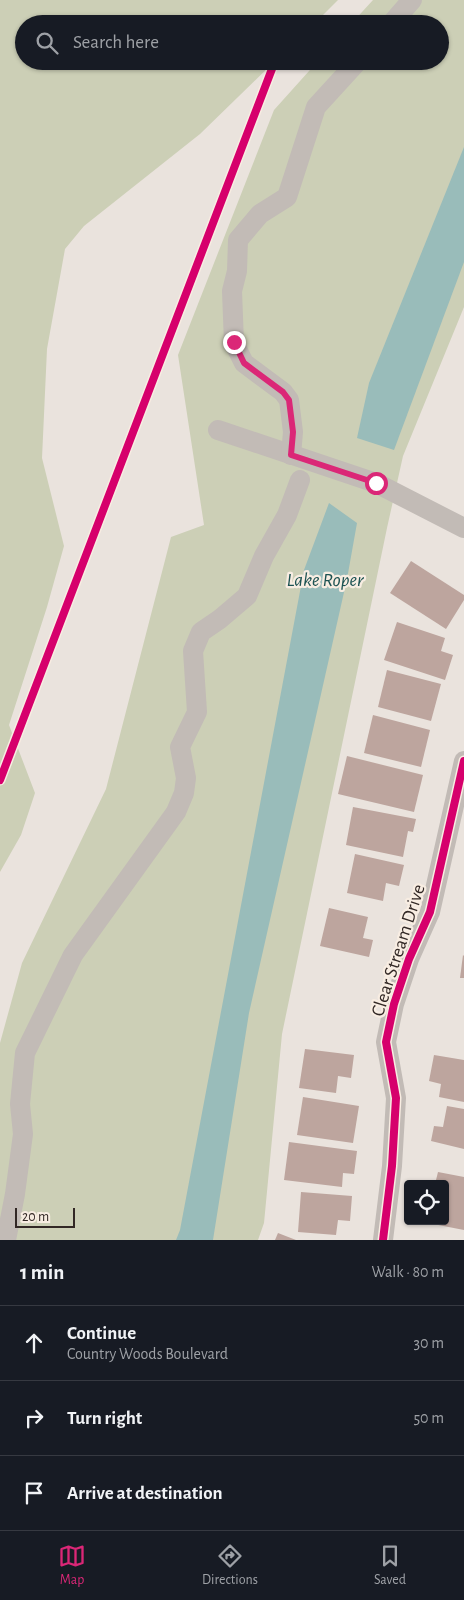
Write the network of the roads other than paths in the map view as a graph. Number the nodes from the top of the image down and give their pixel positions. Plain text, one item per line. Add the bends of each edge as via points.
1 (412, 0) edge
2 (399, 15) edge
3 (350, 70) edge
4 (218, 430) dead end
5 (291, 455) junction
6 (300, 480) dead end
7 (464, 528) edge
8 (464, 762) edge
9 (6, 1240) edge
10 (383, 1240) edge

1 - 2 street
3 - 5 street via 316,107 288,197 260,214 238,240 237,271 232,291 234,342 244,363 289,400 293,432
4 - 5 street
5 - 7 street via 376,483
6 - 9 street via 247,596 201,632 193,651 197,712 180,746 186,778 176,812 73,955 25,1053 20,1104 23,1134
8 - 10 street, Clear Stream Drive via 430,912 394,1004 386,1042 396,1098

